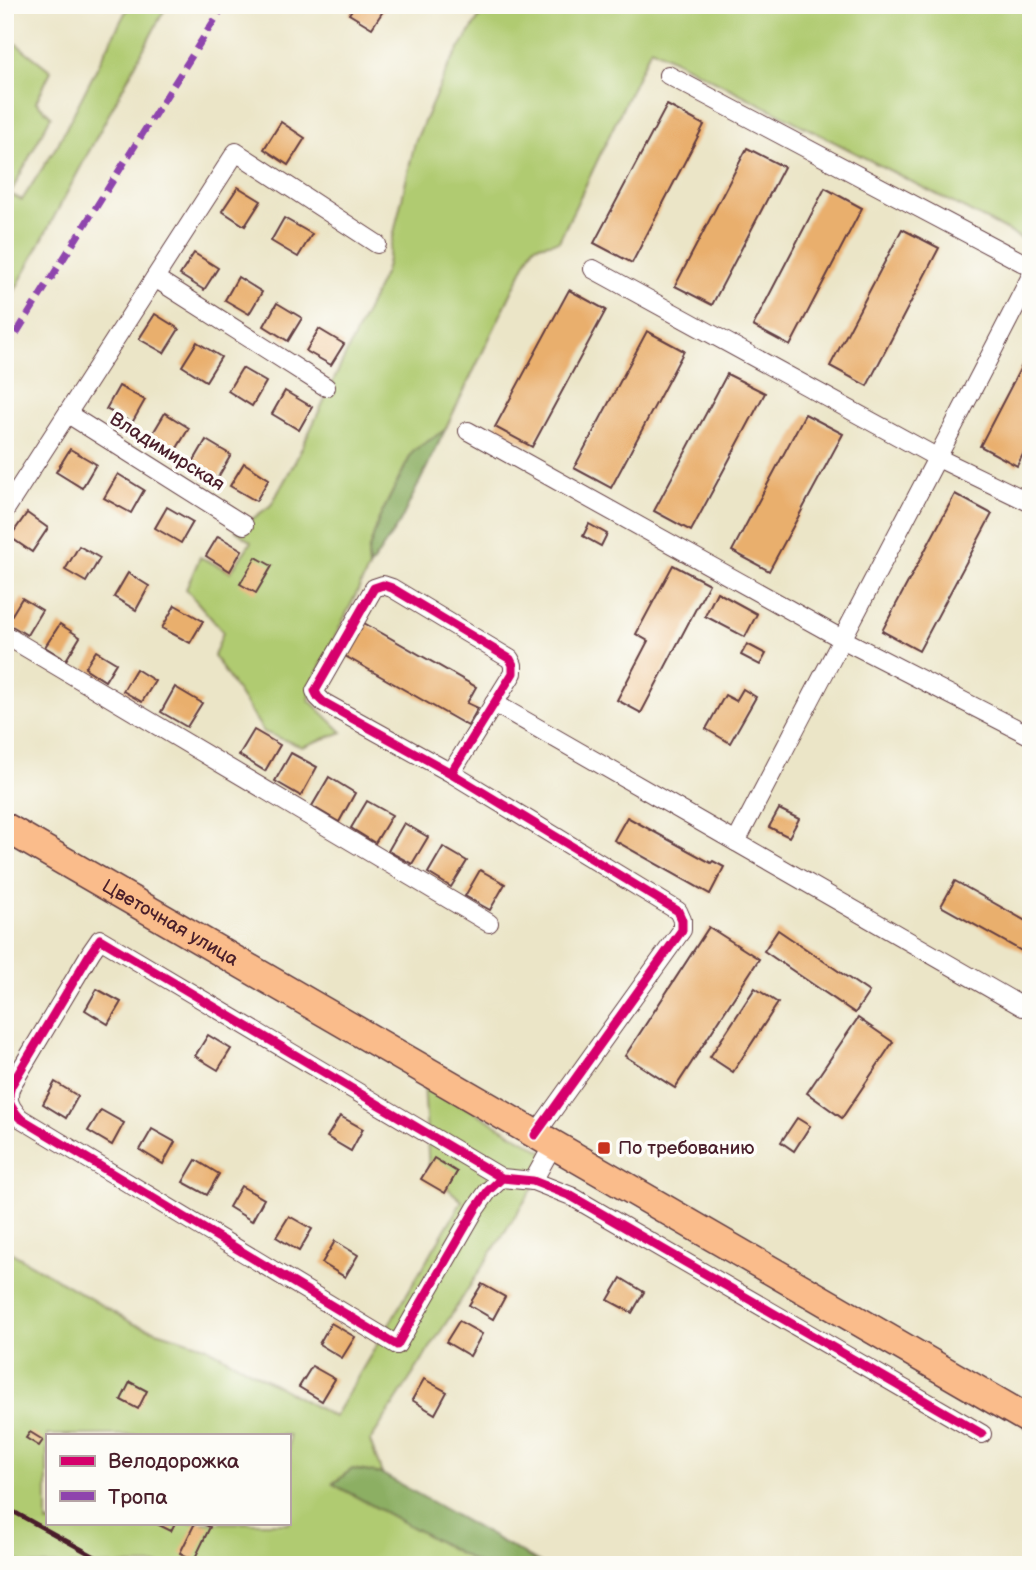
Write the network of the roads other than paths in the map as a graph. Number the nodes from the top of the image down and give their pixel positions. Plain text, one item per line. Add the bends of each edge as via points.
1 (668, 75) dead end
2 (377, 244) dead end
3 (1031, 267) edge
4 (593, 269) dead end
5 (1031, 276) edge
6 (155, 278) junction
7 (326, 387) dead end
8 (68, 414) junction
9 (468, 431) dead end
10 (938, 458) junction
11 (1031, 503) edge
12 (5, 510) edge
13 (244, 525) dead end
14 (5, 635) edge
15 (842, 639) junction
16 (494, 703) junction
17 (1031, 736) edge
18 (451, 773) junction
19 (5, 827) edge
20 (736, 842) junction
21 (489, 923) dead end
22 (1031, 1004) edge
23 (544, 1140) junction
24 (502, 1178) junction
25 (533, 1181) junction
26 (1031, 1421) edge
27 (982, 1434) dead end

1 - 3 street
2 - 6 street via 236,152
4 - 10 street
5 - 10 street
6 - 7 street
6 - 8 street
8 - 12 street
8 - 13 street, Владимирская
9 - 15 street
10 - 11 street
10 - 15 street
14 - 21 street
15 - 17 street
15 - 20 street
16 - 18 street
16 - 18 street via 513,673 510,659 392,588 374,588 315,691 323,702
16 - 20 street
18 - 23 street via 678,911 682,920 682,930
19 - 23 main road, Цветочная улица
20 - 22 street via 1023,1007
23 - 25 street
23 - 26 main road, Цветочная улица
24 - 24 street via 476,1208 397,1345 20,1118 8,1096 100,939
24 - 25 street
25 - 27 street via 571,1196

